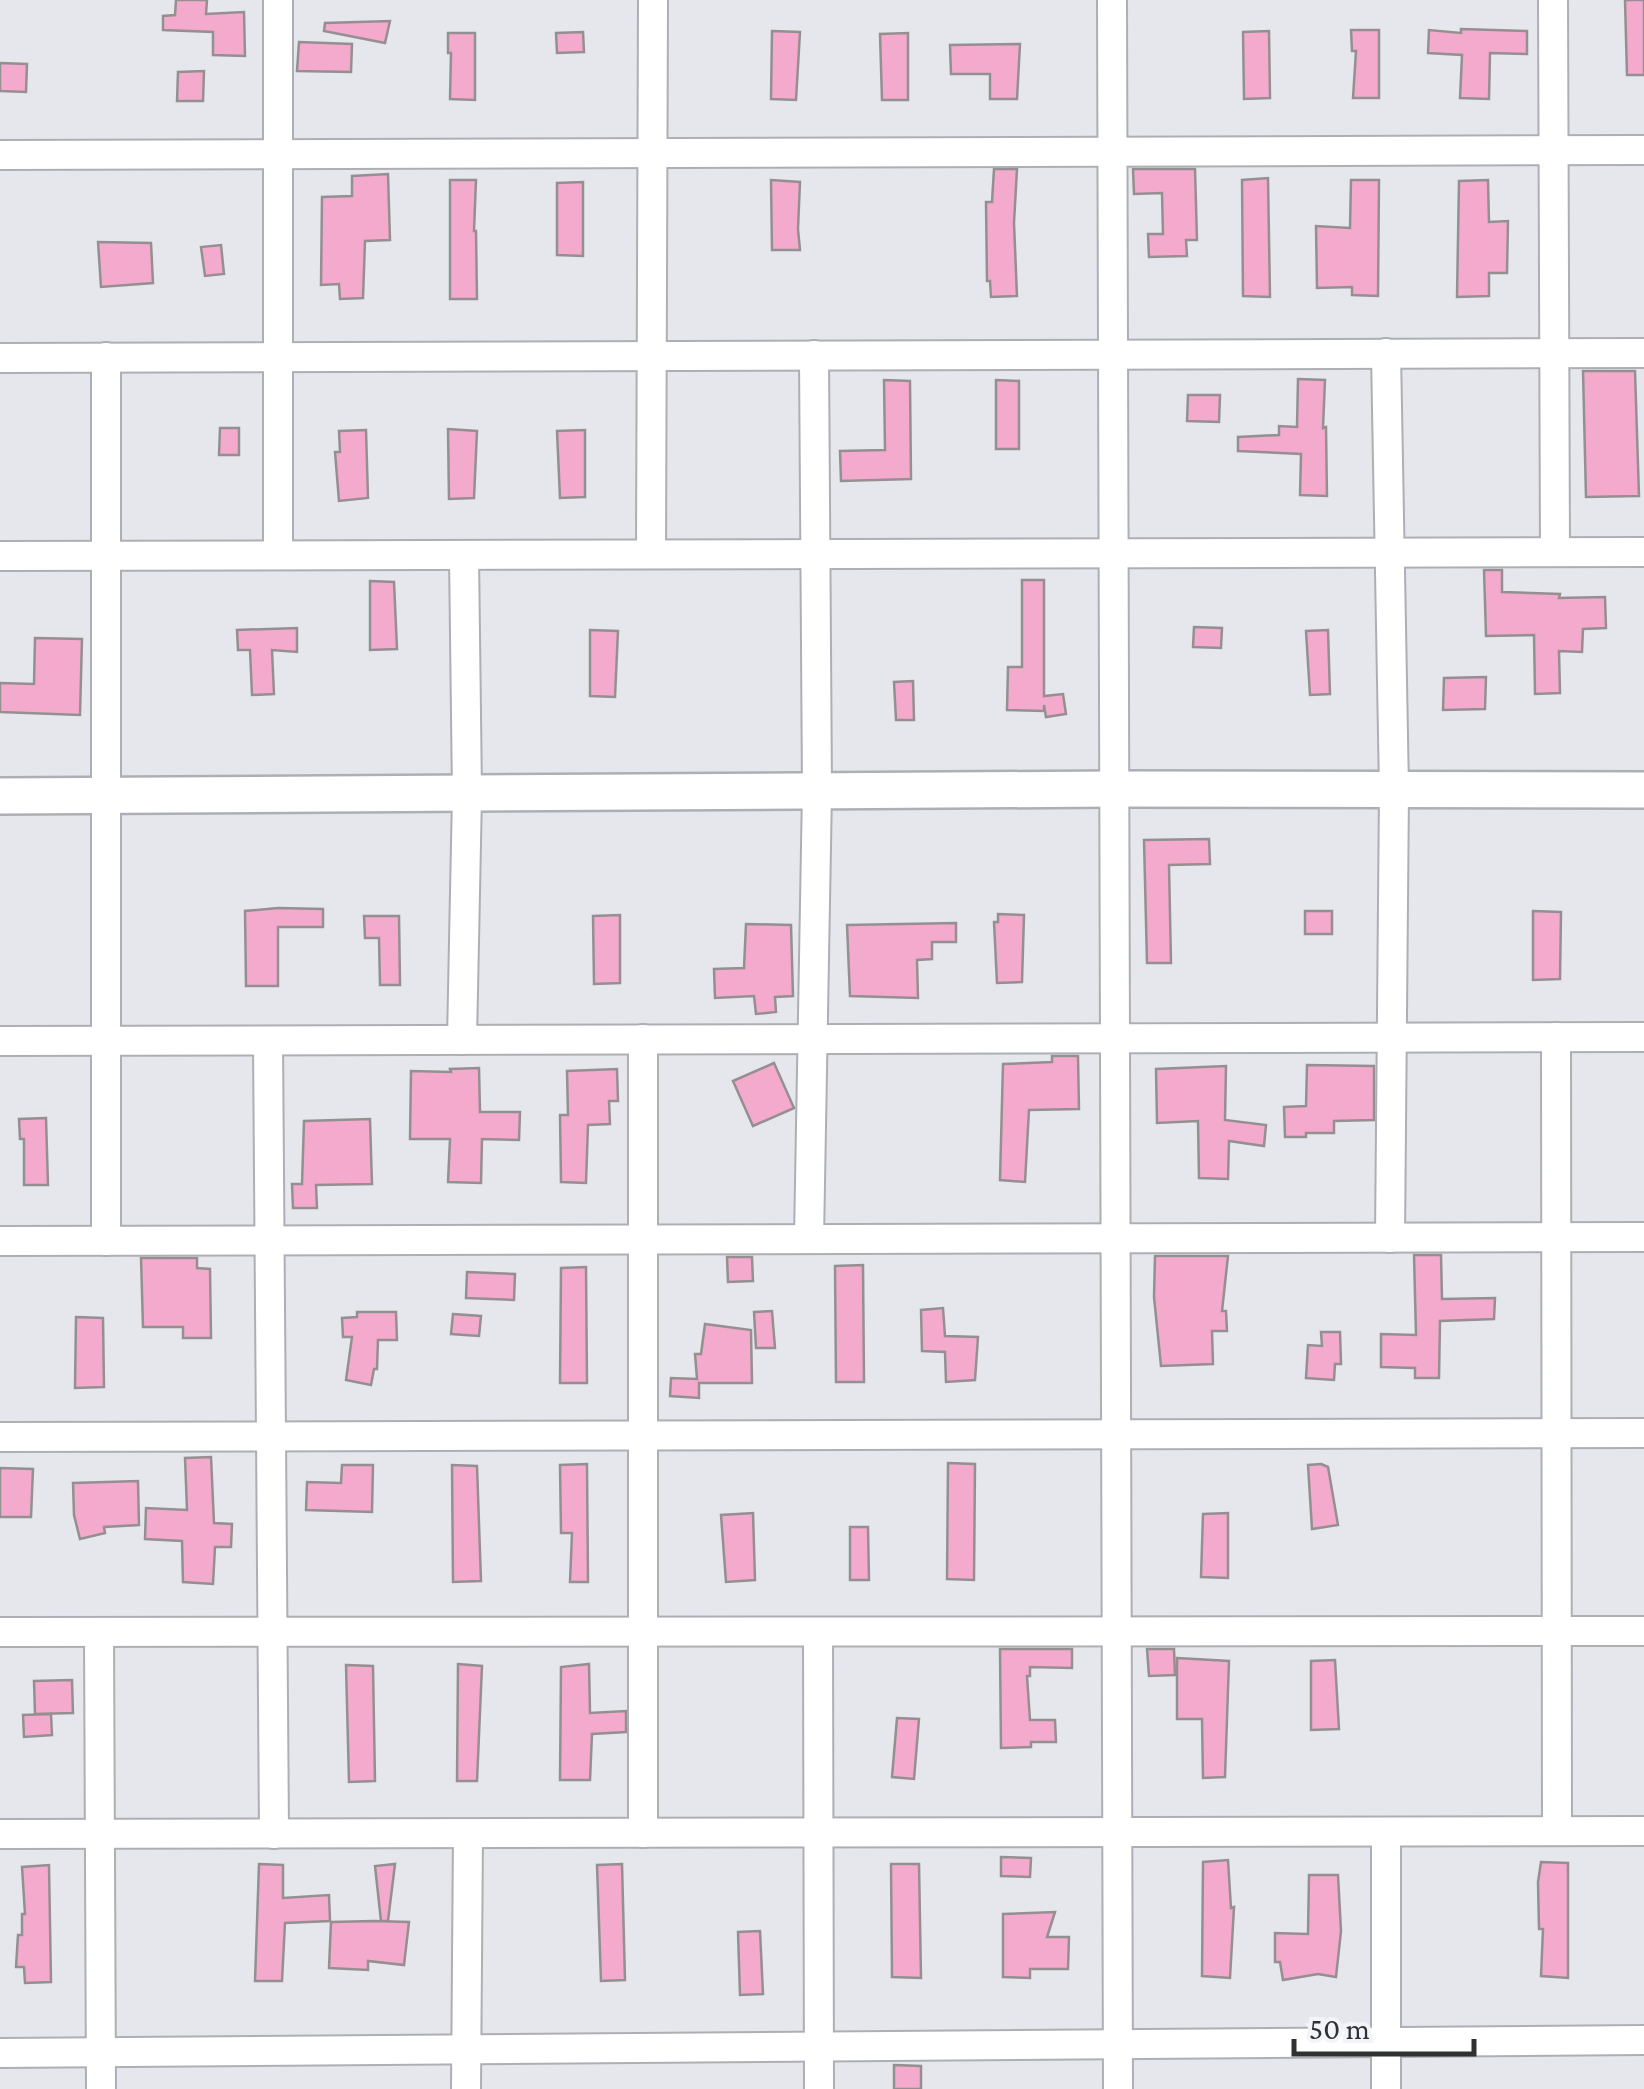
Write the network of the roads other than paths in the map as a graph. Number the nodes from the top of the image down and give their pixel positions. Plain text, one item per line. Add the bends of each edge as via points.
1 (278, 0) edge
2 (653, 0) edge
3 (1112, 0) edge
4 (1554, 0) edge
5 (1554, 150) junction
6 (1644, 150) edge
7 (1112, 152) junction
8 (652, 153) junction
9 (278, 154) junction
10 (0, 155) edge
11 (1554, 353) junction
12 (1644, 353) edge
13 (1112, 354) junction
14 (1386, 354) junction
15 (814, 355) junction
16 (652, 356) junction
17 (278, 357) junction
18 (0, 358) edge
19 (106, 358) junction
20 (1555, 552) junction
21 (1644, 552) edge
22 (1111, 553) junction
23 (1390, 553) junction
24 (651, 554) junction
25 (816, 554) junction
26 (278, 555) junction
27 (464, 555) junction
28 (0, 556) edge
29 (106, 556) junction
30 (1116, 789) junction
31 (1394, 790) junction
32 (1644, 790) edge
33 (817, 792) junction
34 (467, 794) junction
35 (0, 796) edge
36 (106, 796) junction
37 (1392, 1037) junction
38 (1556, 1037) junction
39 (1644, 1037) edge
40 (1116, 1038) junction
41 (643, 1039) junction
42 (814, 1039) junction
43 (268, 1040) junction
44 (462, 1040) junction
45 (0, 1041) edge
46 (106, 1041) junction
47 (1644, 1237) edge
48 (1116, 1238) junction
49 (1390, 1238) junction
50 (1557, 1238) junction
51 (809, 1239) junction
52 (270, 1240) junction
53 (644, 1240) junction
54 (0, 1241) edge
55 (106, 1241) junction
56 (1557, 1433) junction
57 (1644, 1433) edge
58 (1117, 1434) junction
59 (271, 1436) junction
60 (644, 1436) junction
61 (0, 1437) edge
62 (1557, 1631) junction
63 (1644, 1631) edge
64 (0, 1632) edge
65 (100, 1632) junction
66 (272, 1632) junction
67 (643, 1632) junction
68 (818, 1632) junction
69 (1117, 1632) junction
70 (1557, 1831) junction
71 (1644, 1831) edge
72 (1117, 1832) junction
73 (1386, 1832) junction
74 (643, 1833) junction
75 (818, 1833) junction
76 (0, 1834) edge
77 (100, 1834) junction
78 (274, 1834) junction
79 (468, 1834) junction
80 (1644, 2040) edge
81 (1386, 2042) junction
82 (1118, 2044) junction
83 (819, 2046) junction
84 (466, 2049) junction
85 (101, 2052) junction
86 (0, 2053) edge
87 (101, 2089) edge
88 (466, 2089) edge
89 (819, 2089) edge
90 (1118, 2089) edge
91 (1386, 2089) edge

1 - 9 street
2 - 8 street
3 - 7 street
4 - 5 street
5 - 6 street
5 - 7 street
5 - 11 street
7 - 8 street
7 - 13 street
8 - 9 street
8 - 16 street
9 - 10 street
9 - 17 street
11 - 12 street
11 - 14 street
11 - 20 street
13 - 14 street
13 - 15 street
13 - 22 street
14 - 23 street
15 - 16 street
15 - 25 street
16 - 17 street
16 - 24 street
17 - 19 street
17 - 26 street
18 - 19 street
19 - 29 street
20 - 21 street
20 - 23 street
22 - 23 street
22 - 25 street
22 - 30 street
23 - 31 street
24 - 25 street
24 - 27 street
25 - 33 street
26 - 27 street
26 - 29 street
27 - 34 street
28 - 29 street
29 - 36 street
30 - 31 street
30 - 33 street
30 - 40 street
31 - 32 street
31 - 37 street
33 - 34 street
33 - 42 street
34 - 36 street
34 - 44 street
35 - 36 street
36 - 46 street
37 - 38 street
37 - 40 street
37 - 49 street
38 - 39 street
38 - 50 street
40 - 42 street
40 - 48 street
41 - 42 street
41 - 44 street
41 - 53 street
42 - 51 street
43 - 44 street
43 - 46 street
43 - 52 street
45 - 46 street
46 - 55 street
47 - 50 street
48 - 49 street
48 - 51 street
48 - 58 street
49 - 50 street
50 - 56 street
51 - 53 street
52 - 53 street
52 - 55 street
52 - 59 street
53 - 60 street
54 - 55 street
56 - 57 street
56 - 58 street
56 - 62 street
58 - 60 street
58 - 69 street
59 - 60 street
59 - 61 street
59 - 66 street
60 - 67 street
62 - 63 street
62 - 69 street
62 - 70 street
64 - 65 street
65 - 66 street
65 - 77 street
66 - 67 street
66 - 78 street
67 - 68 street
67 - 74 street
68 - 69 street
68 - 75 street
69 - 72 street
70 - 71 street
70 - 73 street
72 - 73 street
72 - 75 street
72 - 82 street
73 - 81 street
74 - 75 street
74 - 79 street
75 - 83 street
76 - 77 street
77 - 78 street
77 - 85 street
78 - 79 street
79 - 84 street
80 - 81 street
81 - 82 street
81 - 91 street
82 - 83 street
82 - 90 street
83 - 84 street
83 - 89 street
84 - 85 street
84 - 88 street
85 - 86 street
85 - 87 street

